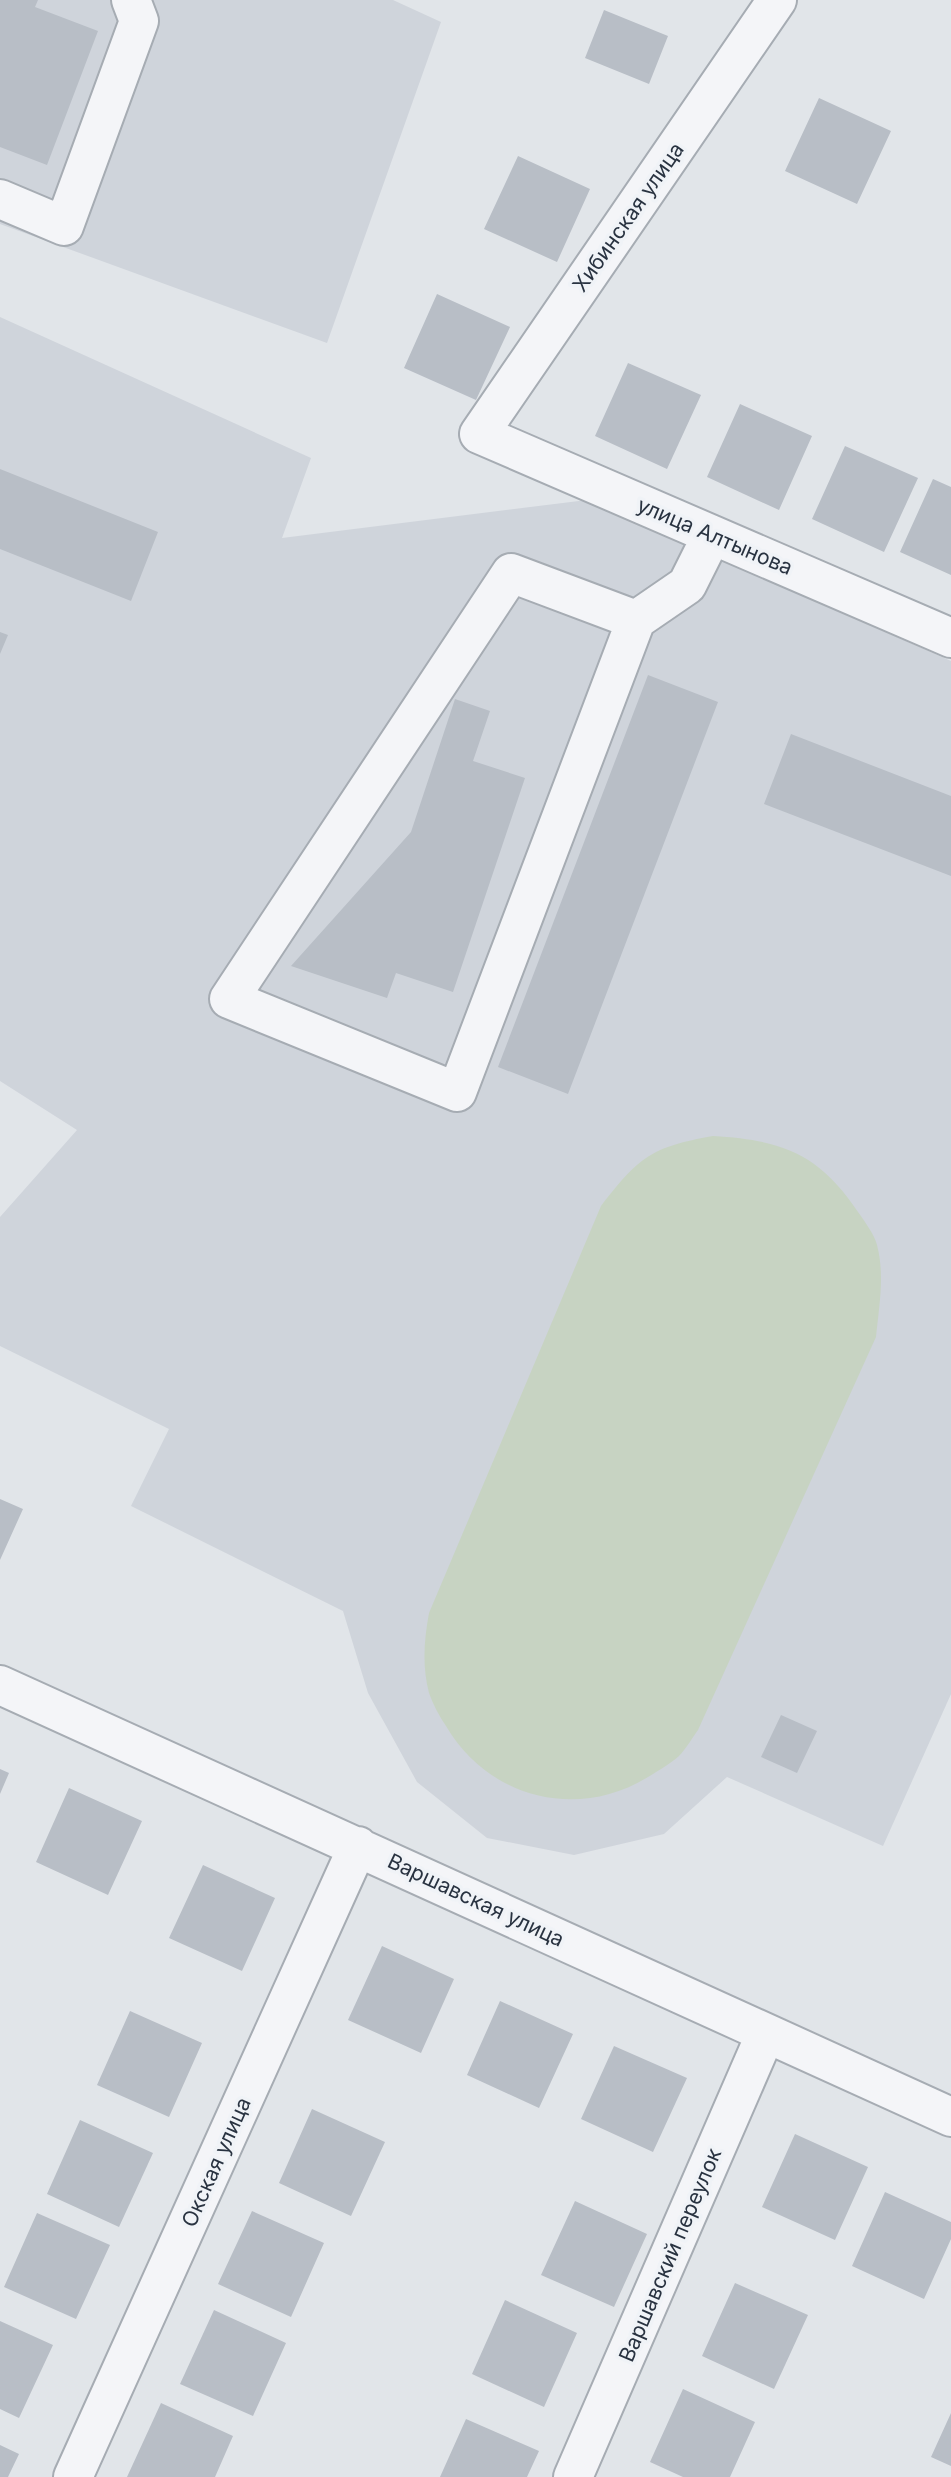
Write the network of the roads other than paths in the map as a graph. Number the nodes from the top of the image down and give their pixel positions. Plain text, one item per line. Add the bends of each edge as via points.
1 (131, 0) edge
2 (777, 0) edge
3 (0, 199) edge
4 (479, 434) joint
5 (712, 535) junction
6 (636, 620) junction
7 (951, 638) edge
8 (0, 1685) edge
9 (358, 1846) junction
10 (766, 2033) junction
11 (951, 2117) edge
12 (73, 2477) edge
13 (573, 2477) edge

1 - 3 street via 139,21 64,226
2 - 4 street, Хибинская улица
4 - 5 street, улица Алтынова
5 - 6 street via 687,585
5 - 7 street, улица Алтынова
6 - 6 street via 511,573 229,999 457,1092
8 - 9 street, Варшавская улица
9 - 10 street, Варшавская улица
9 - 12 street, Окская улица
10 - 11 street, Варшавская улица
10 - 13 street, Варшавский переулок

